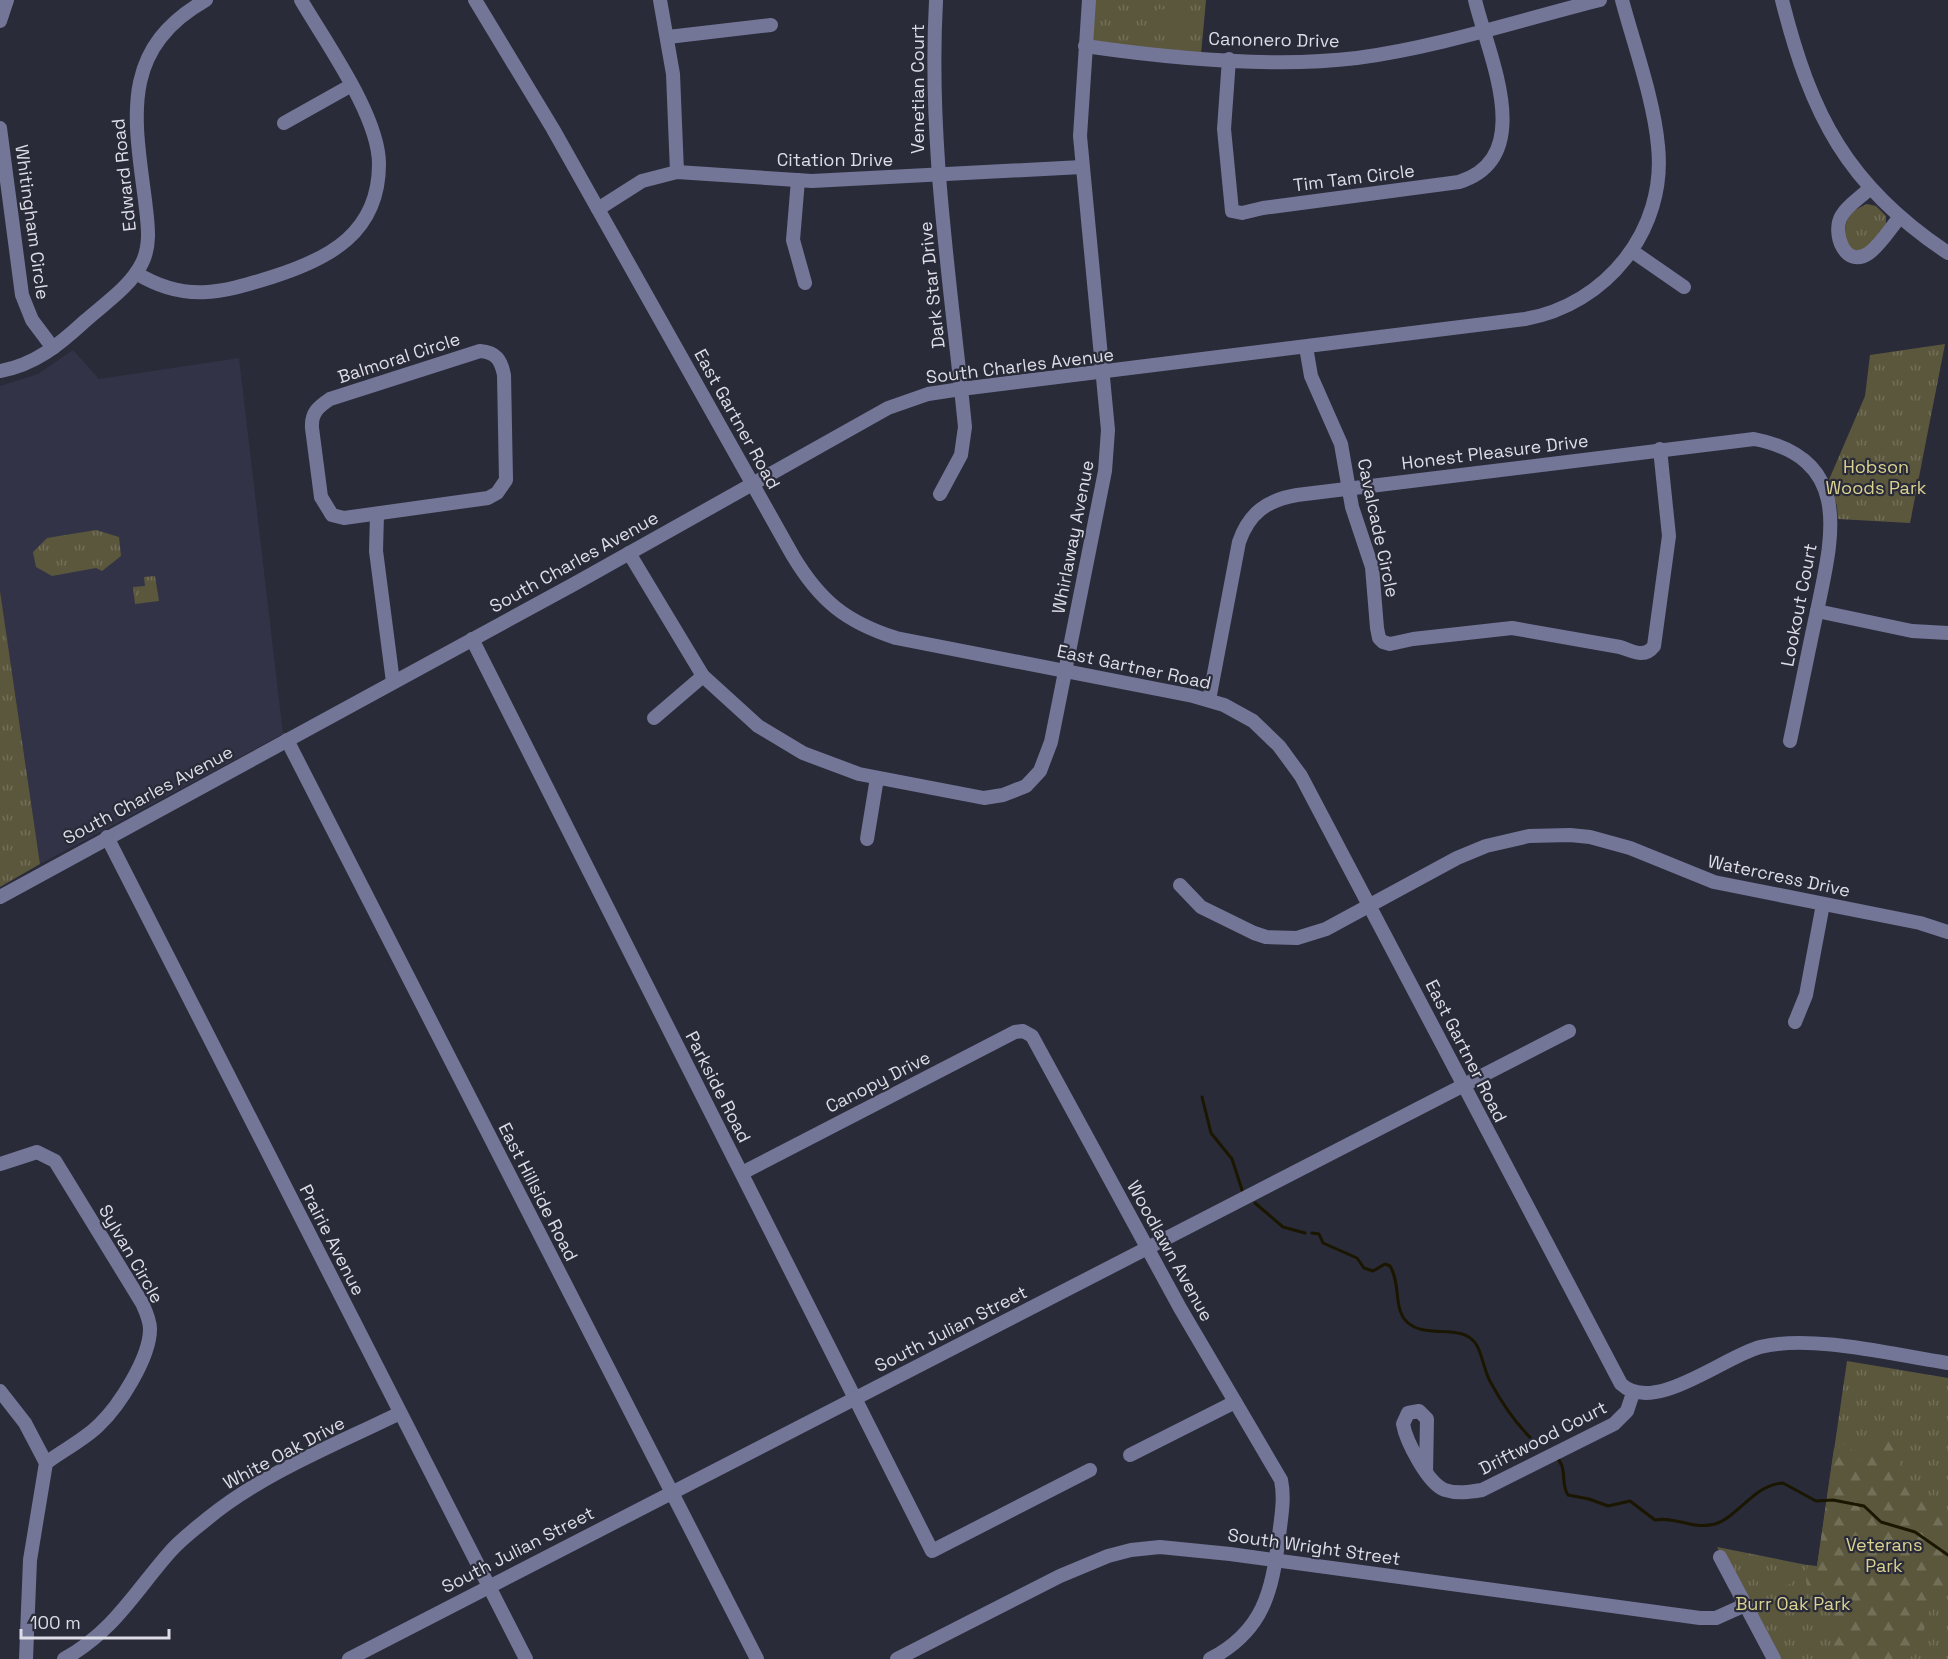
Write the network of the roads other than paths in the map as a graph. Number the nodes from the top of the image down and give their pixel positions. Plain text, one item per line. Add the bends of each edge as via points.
1 (7, 0) edge
2 (206, 0) edge
3 (302, 0) edge
4 (475, 0) edge
5 (660, 0) edge
6 (1089, 0) edge
7 (1475, 0) edge
8 (1600, 0) edge
9 (1622, 0) edge
10 (1782, 0) edge
11 (936, 1) edge
12 (0, 21) edge
13 (771, 25) dead end
14 (1482, 30) junction
15 (668, 37) junction
16 (1085, 46) junction
17 (1229, 59) junction
18 (350, 86) junction
19 (284, 123) dead end
20 (0, 128) edge
21 (1082, 167) junction
22 (677, 172) junction
23 (938, 176) junction
24 (798, 180) junction
25 (1869, 189) junction
26 (598, 209) junction
27 (1899, 218) junction
28 (1632, 251) junction
29 (1948, 253) edge
30 (136, 273) junction
31 (806, 283) dead end
32 (1684, 286) dead end
33 (1306, 347) junction
34 (53, 348) junction
35 (0, 371) edge
36 (1104, 374) junction
37 (962, 389) junction
38 (1660, 449) junction
39 (1818, 478) joint
40 (752, 484) junction
41 (1349, 488) junction
42 (940, 494) dead end
43 (377, 514) junction
44 (629, 553) junction
45 (1817, 611) junction
46 (1948, 633) edge
47 (472, 639) junction
48 (1065, 672) junction
49 (703, 676) junction
50 (393, 682) junction
51 (1209, 700) junction
52 (654, 718) dead end
53 (287, 740) junction
54 (1790, 741) dead end
55 (877, 778) junction
56 (107, 837) junction
57 (867, 839) dead end
58 (1180, 885) dead end
59 (0, 897) edge
60 (1823, 904) junction
61 (1370, 905) junction
62 (1948, 932) edge
63 (1795, 1022) dead end
64 (1569, 1031) dead end
65 (1032, 1036) joint
66 (1463, 1086) junction
67 (0, 1164) edge
68 (742, 1173) junction
69 (1148, 1250) junction
70 (1948, 1363) edge
71 (0, 1391) edge
72 (1633, 1394) junction
73 (855, 1398) junction
74 (1235, 1402) junction
75 (400, 1413) junction
76 (1130, 1455) dead end
77 (46, 1463) junction
78 (1090, 1470) dead end
79 (1426, 1472) dead end
80 (671, 1493) junction
81 (1720, 1557) dead end
82 (1275, 1561) junction
83 (488, 1586) junction
84 (1745, 1605) junction
85 (26, 1659) edge
86 (64, 1659) edge
87 (349, 1659) edge
88 (526, 1659) edge
89 (757, 1659) edge
90 (897, 1659) edge
91 (1210, 1659) edge
92 (1774, 1659) edge

1 - 12 street
2 - 30 street, Edward Road via 167,30 147,61 138,87 135,128 148,241
3 - 18 street
4 - 26 street, East Gartner Road
5 - 15 street
6 - 16 street, Whirlaway Avenue
7 - 14 street
8 - 14 street, Canonero Drive
9 - 28 street, South Charles Avenue via 1656,132 1659,161 1651,212
10 - 25 street via 1814,104
11 - 23 street, Venetian Court via 933,74
13 - 15 street
14 - 17 street, Canonero Drive via 1354,58 1301,62
14 - 17 street, Tim Tam Circle via 1504,128 1496,154 1478,174 1451,184 1242,213 1232,211 1224,147
15 - 22 street via 675,93
16 - 17 street, Canonero Drive
16 - 21 street, Whirlaway Avenue
18 - 19 street
18 - 30 street via 371,126 379,165 371,205 345,243 315,262 230,290 175,290
20 - 34 street, Whitingham Circle via 22,295 32,320
21 - 23 street, Citation Drive
21 - 36 street, Whirlaway Avenue
22 - 24 street, Citation Drive
22 - 26 street, Citation Drive via 642,182
23 - 24 street, Citation Drive
23 - 37 street, Dark Star Drive
24 - 31 street via 793,240
25 - 27 street
25 - 27 street via 1840,220 1839,241 1844,250 1858,257 1870,252
26 - 40 street, East Gartner Road
27 - 29 street
28 - 32 street
28 - 33 street, South Charles Avenue via 1593,291 1534,318
30 - 34 street, Edward Road
33 - 36 street, South Charles Avenue
33 - 41 street, Cavalcade Circle via 1311,376 1341,444
34 - 35 street, Edward Road via 37,359
36 - 37 street, South Charles Avenue
36 - 48 street, Whirlaway Avenue via 1107,456
37 - 40 street, South Charles Avenue via 928,394 888,408
37 - 42 street, Dark Star Drive via 963,445 956,468
38 - 39 street, Honest Pleasure Drive via 1754,439 1792,452
38 - 41 street, Honest Pleasure Drive
38 - 41 street, Cavalcade Circle via 1669,524 1668,559 1654,645 1645,654 1512,628 1383,642 1377,628 1372,567
39 - 45 street, Lookout Court via 1829,501 1833,529
40 - 44 street, South Charles Avenue
40 - 48 street, East Gartner Road via 808,580 829,604 857,623 896,638
41 - 51 street, Honest Pleasure Drive via 1280,498 1266,504 1247,524 1239,542
43 - 43 street, Balmoral Circle via 339,518 324,504 312,428 319,406 470,353 487,351 497,357 504,375 503,486 488,498
43 - 50 street via 376,551
44 - 47 street, South Charles Avenue
44 - 49 street, Whirlaway Avenue
45 - 46 street via 1912,631
45 - 54 street, Lookout Court
47 - 50 street, South Charles Avenue
47 - 68 street, Parkside Road
48 - 51 street, East Gartner Road
48 - 55 street, Whirlaway Avenue via 1047,756 1026,786 984,798
49 - 52 street
49 - 55 street, Whirlaway Avenue via 742,714 778,739 828,764
50 - 53 street, South Charles Avenue
51 - 61 street, East Gartner Road via 1252,721 1291,760
53 - 56 street, South Charles Avenue
53 - 80 street, East Hillside Road
55 - 57 street
56 - 59 street, South Charles Avenue
56 - 75 street, Prairie Avenue
58 - 61 street, Watercress Drive via 1193,901 1214,914 1254,933 1284,939 1317,933
60 - 61 street, Watercress Drive via 1714,882 1612,842 1548,834 1510,839 1478,849
60 - 62 street, Watercress Drive
60 - 63 street via 1806,995
61 - 66 street, East Gartner Road
64 - 66 street, South Julian Street
65 - 68 street, Canopy Drive via 1015,1032
65 - 69 street, Woodlawn Avenue
66 - 69 street, South Julian Street
66 - 72 street, East Gartner Road via 1612,1370
67 - 77 street, Sylvan Circle via 38,1152 55,1161 149,1321 149,1341 133,1378 110,1414
68 - 73 street, Parkside Road
69 - 73 street, South Julian Street
69 - 74 street, Woodlawn Avenue
70 - 72 street via 1792,1343 1753,1350 1663,1391
71 - 77 street via 25,1423
72 - 79 street, Driftwood Court via 1627,1411 1614,1424 1482,1490 1443,1490
73 - 78 street, Parkside Road via 932,1551
73 - 80 street, South Julian Street
74 - 76 street
74 - 82 street, Woodlawn Avenue via 1281,1480 1283,1499
75 - 83 street, Prairie Avenue
75 - 86 street, White Oak Drive via 274,1476 208,1518 170,1552 101,1635
77 - 85 street via 30,1560
80 - 83 street, South Julian Street
80 - 89 street, East Hillside Road
81 - 84 street
82 - 84 street, South Wright Street via 1700,1618 1716,1618
82 - 90 street, South Wright Street via 1182,1548 1131,1550 1083,1565
82 - 91 street via 1272,1584 1258,1617 1236,1643
83 - 87 street, South Julian Street
83 - 88 street, Prairie Avenue
84 - 92 street

